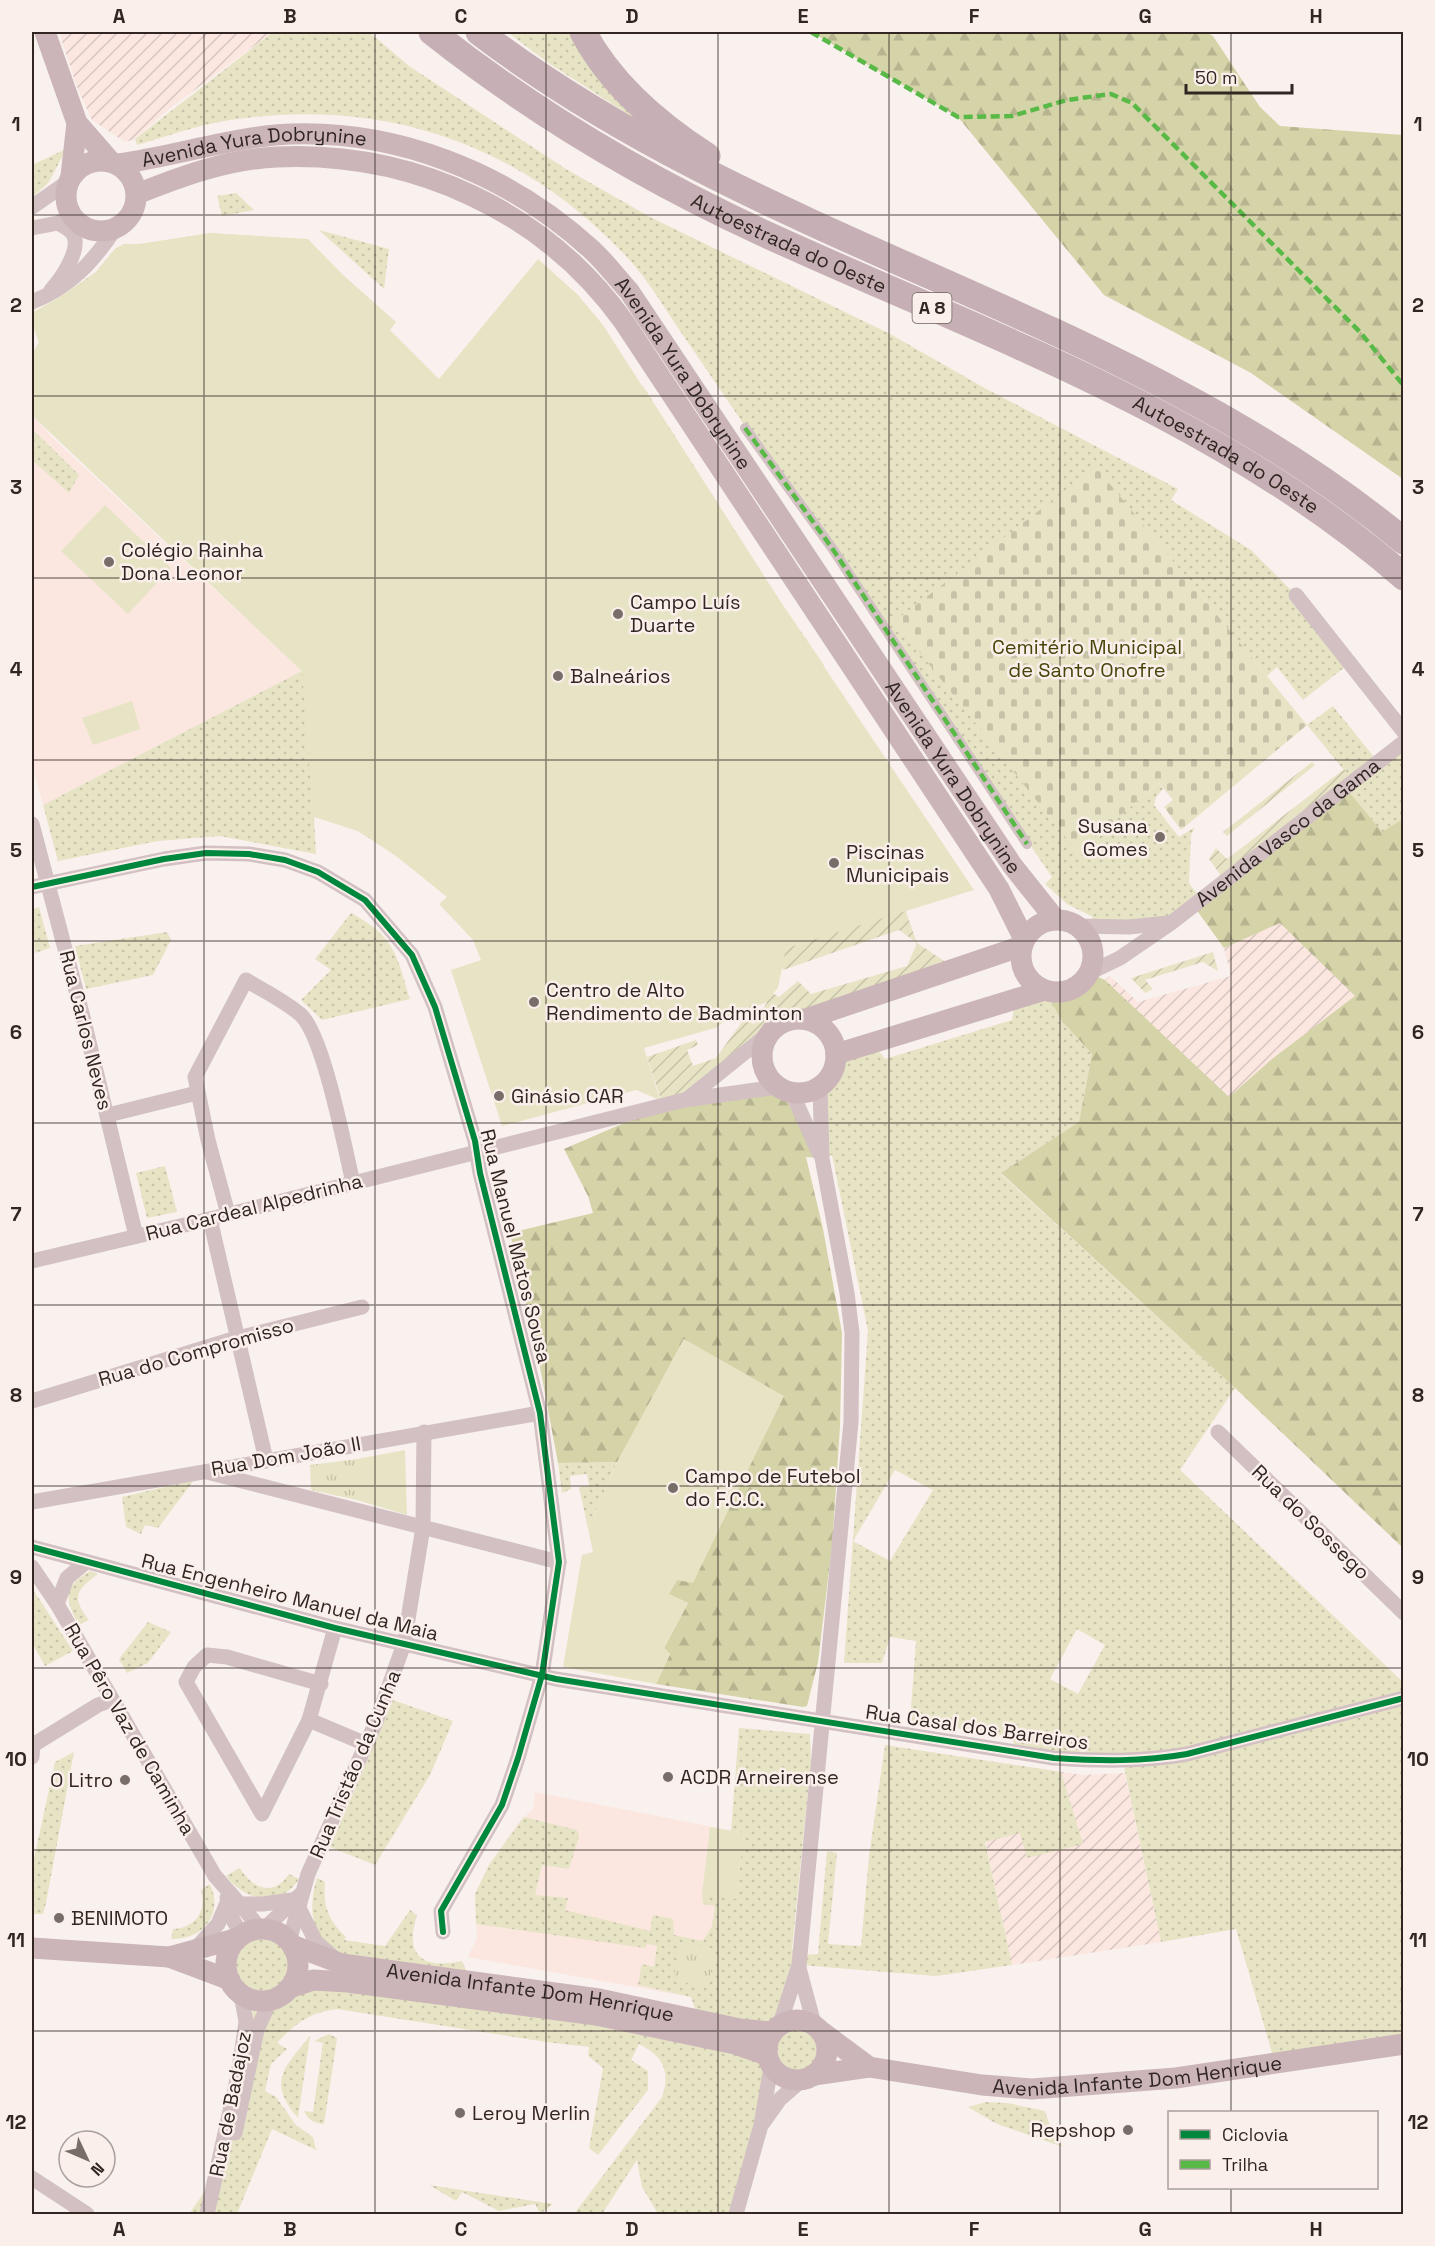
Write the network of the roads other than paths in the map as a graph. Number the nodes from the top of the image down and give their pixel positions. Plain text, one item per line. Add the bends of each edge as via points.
1 (45, 32) edge
2 (432, 32) edge
3 (479, 32) edge
4 (583, 32) edge
5 (77, 123) junction
6 (114, 163) junction
7 (70, 178) junction
8 (137, 194) junction
9 (32, 207) edge
10 (65, 220) junction
11 (32, 228) edge
12 (115, 229) junction
13 (888, 257) junction
14 (37, 300) edge
15 (745, 428) dead end
16 (1404, 541) edge
17 (1404, 577) edge
18 (1296, 595) dead end
19 (1404, 732) edge
20 (1404, 742) edge
21 (32, 824) edge
22 (1027, 844) dead end
23 (47, 883) junction
24 (32, 887) edge
25 (1055, 919) junction
26 (1172, 922) junction
27 (1078, 926) junction
28 (1023, 942) junction
29 (1089, 973) junction
30 (1045, 990) junction
31 (806, 1019) junction
32 (768, 1034) junction
33 (836, 1054) junction
34 (820, 1087) junction
35 (785, 1090) junction
36 (197, 1093) junction
37 (684, 1100) junction
38 (108, 1115) junction
39 (477, 1153) junction
40 (822, 1158) junction
41 (353, 1183) junction
42 (228, 1214) junction
43 (210, 1219) junction
44 (136, 1236) junction
45 (32, 1261) edge
46 (362, 1307) dead end
47 (239, 1338) junction
48 (32, 1401) edge
49 (540, 1413) junction
50 (424, 1432) junction
51 (1218, 1432) dead end
52 (266, 1460) junction
53 (201, 1470) junction
54 (32, 1502) edge
55 (423, 1527) junction
56 (32, 1547) edge
57 (86, 1562) junction
58 (559, 1562) junction
59 (32, 1567) edge
60 (57, 1604) junction
61 (1404, 1613) edge
62 (335, 1628) junction
63 (404, 1644) junction
64 (542, 1675) junction
65 (321, 1684) junction
66 (1404, 1698) edge
67 (112, 1700) junction
68 (309, 1720) junction
69 (822, 1721) junction
70 (366, 1744) junction
71 (32, 1757) edge
72 (232, 1900) junction
73 (298, 1901) junction
74 (443, 1932) dead end
75 (251, 1933) junction
76 (290, 1943) junction
77 (32, 1948) edge
78 (196, 1948) junction
79 (169, 1957) junction
80 (342, 1964) junction
81 (799, 1965) junction
82 (235, 1987) junction
83 (280, 1994) junction
84 (775, 2028) junction
85 (818, 2028) junction
86 (1404, 2044) edge
87 (769, 2061) junction
88 (869, 2067) junction
89 (808, 2077) junction
90 (761, 2126) junction
91 (32, 2178) edge
92 (87, 2214) edge
93 (207, 2214) edge
94 (214, 2214) edge
95 (736, 2214) edge

1 - 5 main road
2 - 17 highway, Autoestrada do Oeste / A 8 via 552,117 668,185 762,232 1081,374 1188,428 1289,489
3 - 13 highway, Autoestrada do Oeste / A 8 via 636,135 761,200
4 - 13 highway via 627,93 681,140 850,229
5 - 6 main road
5 - 7 main road
6 - 7 main road via 89,162
6 - 8 main road via 131,177
6 - 25 main road, Avenida Yura Dobrynine via 221,142 276,135 332,135 438,155 529,201 565,227 629,291 1012,864
7 - 9 street
7 - 10 main road
8 - 12 main road via 130,217
8 - 28 main road, Avenida Yura Dobrynine via 199,171 276,157 380,164 431,177 479,198 521,223 564,256 610,302 624,322 993,879
10 - 11 street
10 - 12 main road via 91,230
10 - 14 street via 75,237 75,246 60,279
12 - 14 street via 91,263 70,283
13 - 16 highway, Autoestrada do Oeste / A 8 via 1176,389 1286,453
15 - 22 street via 832,548
18 - 19 street
20 - 26 street, Avenida Vasco da Gama
21 - 23 street, Rua Carlos Neves
23 - 24 street, Rua Manuel Matos Sousa
23 - 38 street, Rua Carlos Neves
23 - 39 street, Rua Manuel Matos Sousa via 164,859 206,853 249,854 285,860 318,872 365,900 412,955 435,1007
25 - 27 main road
25 - 28 main road via 1037,925
26 - 27 street via 1129,927
26 - 29 street, Avenida Vasco da Gama via 1120,958
27 - 29 main road via 1091,942
28 - 30 main road via 1020,957 1027,977
28 - 31 main road
29 - 30 main road via 1070,990
30 - 33 main road
31 - 32 main road via 785,1021
31 - 33 main road via 827,1031
32 - 35 main road via 763,1045 764,1068
32 - 37 street
33 - 34 main road via 832,1072
34 - 35 main road via 811,1091
34 - 40 street
35 - 37 street
35 - 40 street
36 - 38 street
36 - 41 street via 195,1077 246,980 302,1017 311,1031
36 - 42 street
37 - 39 street
38 - 44 street, Rua Carlos Neves
39 - 41 street, Rua Cardeal Alpedrinha
39 - 49 street, Rua Manuel Matos Sousa
40 - 69 street via 852,1333 851,1422
41 - 42 street, Rua Cardeal Alpedrinha
42 - 43 street, Rua Cardeal Alpedrinha
43 - 44 street, Rua Cardeal Alpedrinha
43 - 47 street
44 - 45 street, Rua Cardeal Alpedrinha
46 - 47 street, Rua do Compromisso
47 - 48 street, Rua do Compromisso
47 - 52 street
49 - 50 street, Rua Dom João II
49 - 58 street, Rua Manuel Matos Sousa
50 - 52 street, Rua Dom João II
50 - 55 street, Rua Tristão da Cunha
51 - 61 street, Rua do Sossego
52 - 53 street, Rua Dom João II
53 - 54 street, Rua Dom João II
53 - 55 street
55 - 58 street
55 - 63 street, Rua Tristão da Cunha
56 - 57 street, Rua Engenheiro Manuel da Maia
57 - 60 street via 67,1578
57 - 62 street, Rua Engenheiro Manuel da Maia
58 - 64 street, Rua Manuel Matos Sousa
59 - 60 street, Rua Pêro Vaz de Caminha
60 - 67 street, Rua Pêro Vaz de Caminha
62 - 63 street, Rua Engenheiro Manuel da Maia
62 - 65 street
63 - 64 street, Rua Engenheiro Manuel da Maia
63 - 70 street, Rua Tristão da Cunha
64 - 69 street, Rua Casal dos Barreiros
64 - 74 street, Rua Manuel Matos Sousa via 502,1804 441,1911
65 - 68 street
65 - 68 street via 207,1655 186,1682 262,1814
66 - 69 street, Rua Casal dos Barreiros via 1187,1754 1110,1762 1054,1758
67 - 71 street via 33,1745
67 - 72 street, Rua Pêro Vaz de Caminha
68 - 70 street
69 - 81 street
70 - 73 street, Rua Tristão da Cunha
72 - 73 street via 263,1904
72 - 75 street, Rua Pêro Vaz de Caminha
72 - 78 street via 218,1924
73 - 75 street
73 - 76 street, Rua Tristão da Cunha
73 - 80 street via 316,1942
75 - 76 main road via 279,1934
75 - 78 main road
75 - 82 main road via 226,1960
76 - 80 main road, Avenida Infante Dom Henrique
76 - 83 main road via 297,1969
77 - 79 main road
78 - 79 main road
79 - 82 main road
80 - 84 main road, Avenida Infante Dom Henrique
81 - 84 street
81 - 85 street
82 - 83 main road via 257,2000
82 - 93 street, Rua de Badajoz via 247,2013
83 - 87 main road, Avenida Infante Dom Henrique via 313,1980 555,2009 735,2044
83 - 94 street via 257,2030
84 - 85 main road via 796,2019
84 - 87 main road via 767,2044
85 - 88 main road, Avenida Infante Dom Henrique
85 - 89 main road via 827,2044 826,2055 822,2066
86 - 88 main road, Avenida Infante Dom Henrique via 1176,2078 1032,2089
87 - 89 main road via 785,2078
87 - 90 street
88 - 89 main road, Avenida Infante Dom Henrique
89 - 90 street via 780,2099
90 - 95 street
91 - 92 street

